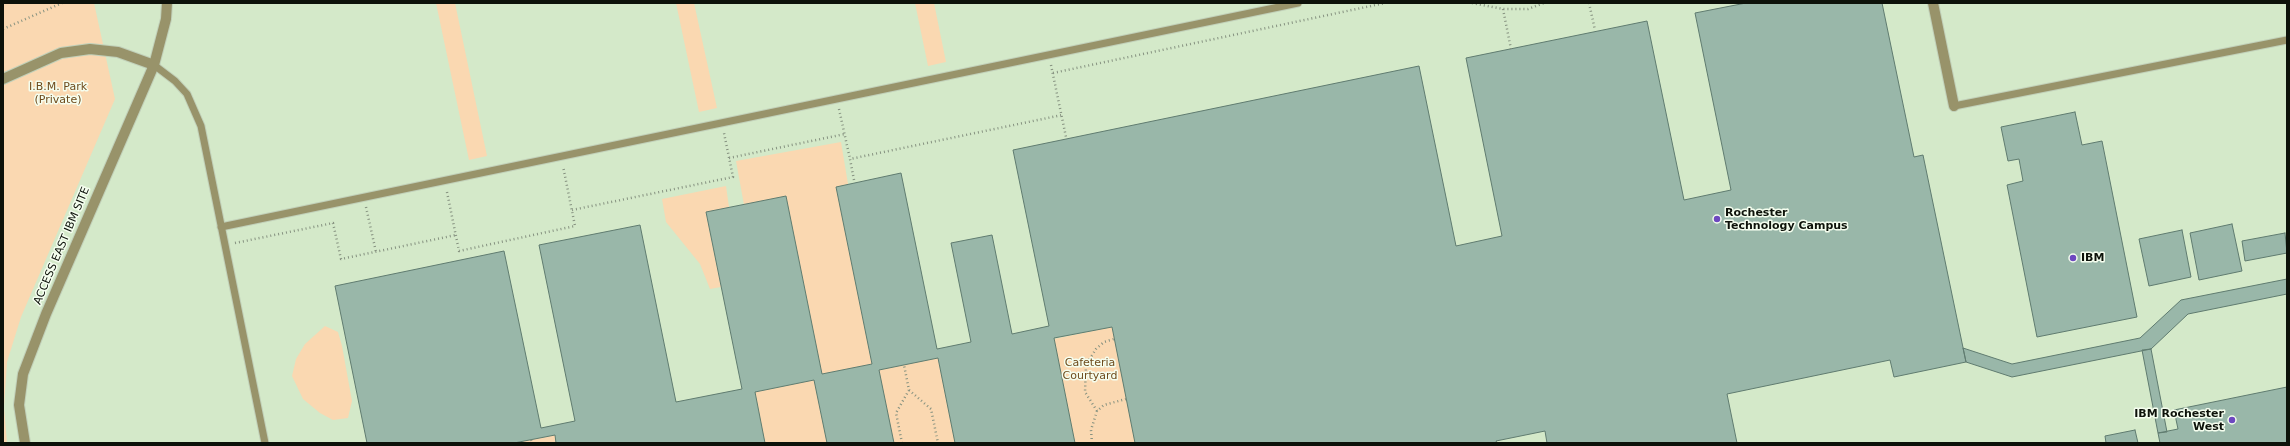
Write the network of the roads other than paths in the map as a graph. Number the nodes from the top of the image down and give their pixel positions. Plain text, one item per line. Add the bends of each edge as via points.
1 (167, 3) edge
2 (1298, 3) edge
3 (1933, 3) edge
4 (2287, 40) edge
5 (154, 65) junction
6 (3, 79) edge
7 (1954, 106) joint
8 (221, 227) junction
9 (25, 443) edge
10 (265, 443) edge

1 - 5 street, ACCESS EAST IBM SITE via 166,19
2 - 8 lane
3 - 7 street
4 - 7 lane
5 - 6 street via 118,52 90,49 61,52
5 - 8 lane via 188,94 196,110
5 - 9 street, ACCESS EAST IBM SITE via 46,314 23,374 19,405
8 - 10 lane

